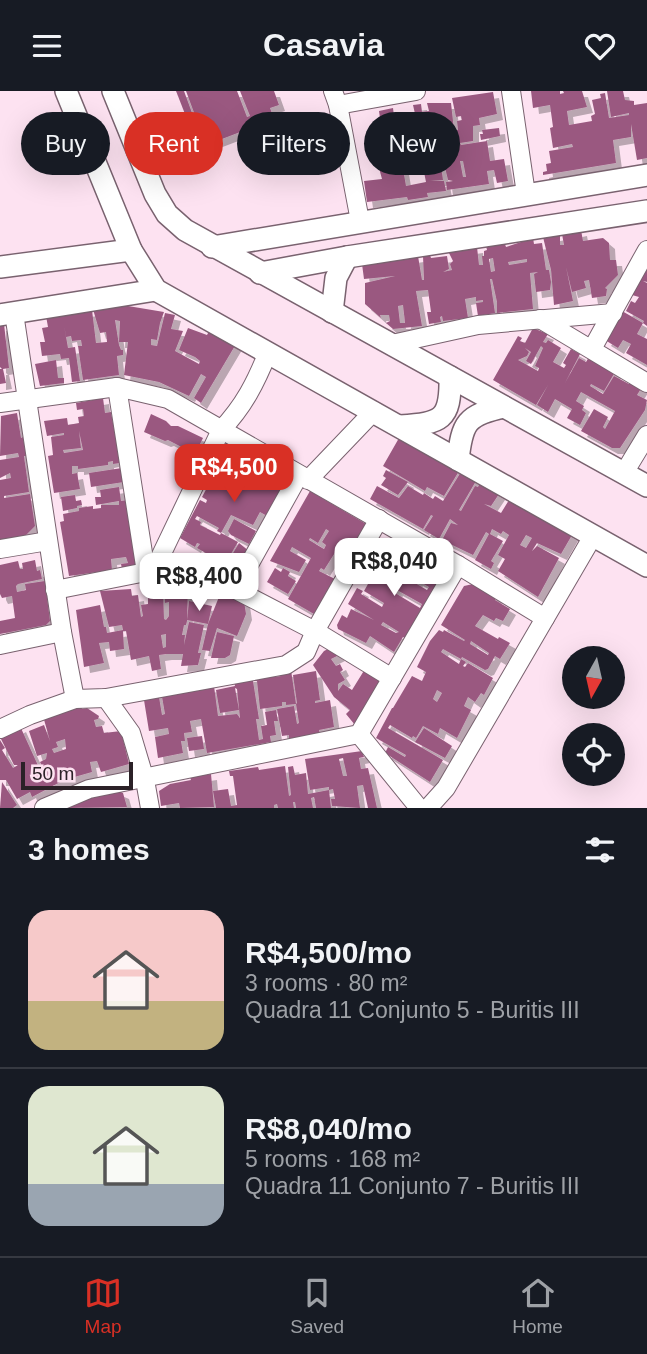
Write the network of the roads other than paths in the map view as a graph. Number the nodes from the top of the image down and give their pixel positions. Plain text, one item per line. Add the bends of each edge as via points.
1 (113, 91) edge
2 (416, 91) edge
3 (511, 91) edge
4 (68, 93) edge
5 (336, 98) edge
6 (647, 175) edge
7 (526, 194) junction
8 (647, 211) edge
9 (360, 221) junction
10 (212, 247) junction
11 (131, 250) junction
12 (647, 250) edge
13 (347, 257) junction
14 (0, 267) edge
15 (260, 273) junction
16 (156, 290) junction
17 (332, 311) junction
18 (613, 313) junction
19 (4, 314) edge
20 (540, 319) junction
21 (392, 344) junction
22 (592, 349) junction
23 (268, 352) junction
24 (450, 377) junction
25 (647, 383) edge
26 (117, 387) junction
27 (27, 399) junction
28 (0, 403) edge
29 (504, 407) junction
30 (374, 411) junction
31 (400, 426) junction
32 (221, 430) junction
33 (647, 435) edge
34 (458, 460) junction
35 (624, 473) junction
36 (304, 477) junction
37 (647, 486) edge
38 (379, 519) junction
39 (593, 537) junction
40 (48, 541) junction
41 (0, 549) edge
42 (458, 565) junction
43 (647, 566) edge
44 (150, 572) junction
45 (236, 588) junction
46 (55, 590) junction
47 (545, 618) junction
48 (315, 631) junction
49 (62, 632) junction
50 (0, 645) edge
51 (392, 678) junction
52 (106, 698) junction
53 (75, 699) junction
54 (0, 729) edge
55 (359, 734) junction
56 (145, 780) junction
57 (44, 808) edge
58 (150, 808) edge
59 (419, 808) edge
60 (428, 808) edge

1 - 10 street via 167,214
2 - 5 street
3 - 7 street
4 - 11 street
5 - 9 street
6 - 7 street
7 - 9 street
8 - 13 street
9 - 10 street
10 - 15 street
11 - 14 street
11 - 16 street
12 - 18 street
13 - 15 street
13 - 17 street via 332,291
15 - 17 street
16 - 19 street
16 - 23 street
17 - 21 street
18 - 20 street
18 - 22 street
19 - 27 street
20 - 21 street via 478,325
20 - 22 street
21 - 24 street
22 - 25 street
23 - 30 street
23 - 32 street via 256,384
24 - 29 street
24 - 31 street via 449,406 441,418
26 - 27 street
26 - 32 street via 167,399
26 - 44 street
27 - 28 street
27 - 40 street
29 - 34 street via 481,412 466,423
29 - 35 street
30 - 31 street
30 - 36 street
31 - 34 street
32 - 36 street
32 - 44 street
33 - 35 street
34 - 39 street
35 - 37 street
36 - 38 street
36 - 45 street
38 - 42 street
38 - 48 street
39 - 43 street
39 - 47 street
40 - 41 street
40 - 46 street
42 - 47 street
42 - 51 street
44 - 45 street via 215,579
44 - 46 street
45 - 48 street
46 - 49 street
47 - 60 street via 446,788
48 - 51 street
48 - 52 street via 306,652 286,665
49 - 50 street
49 - 53 street
51 - 55 street
52 - 53 street
52 - 56 street via 131,733
53 - 54 street
55 - 56 street
55 - 59 street
56 - 57 street via 89,789
56 - 58 street

